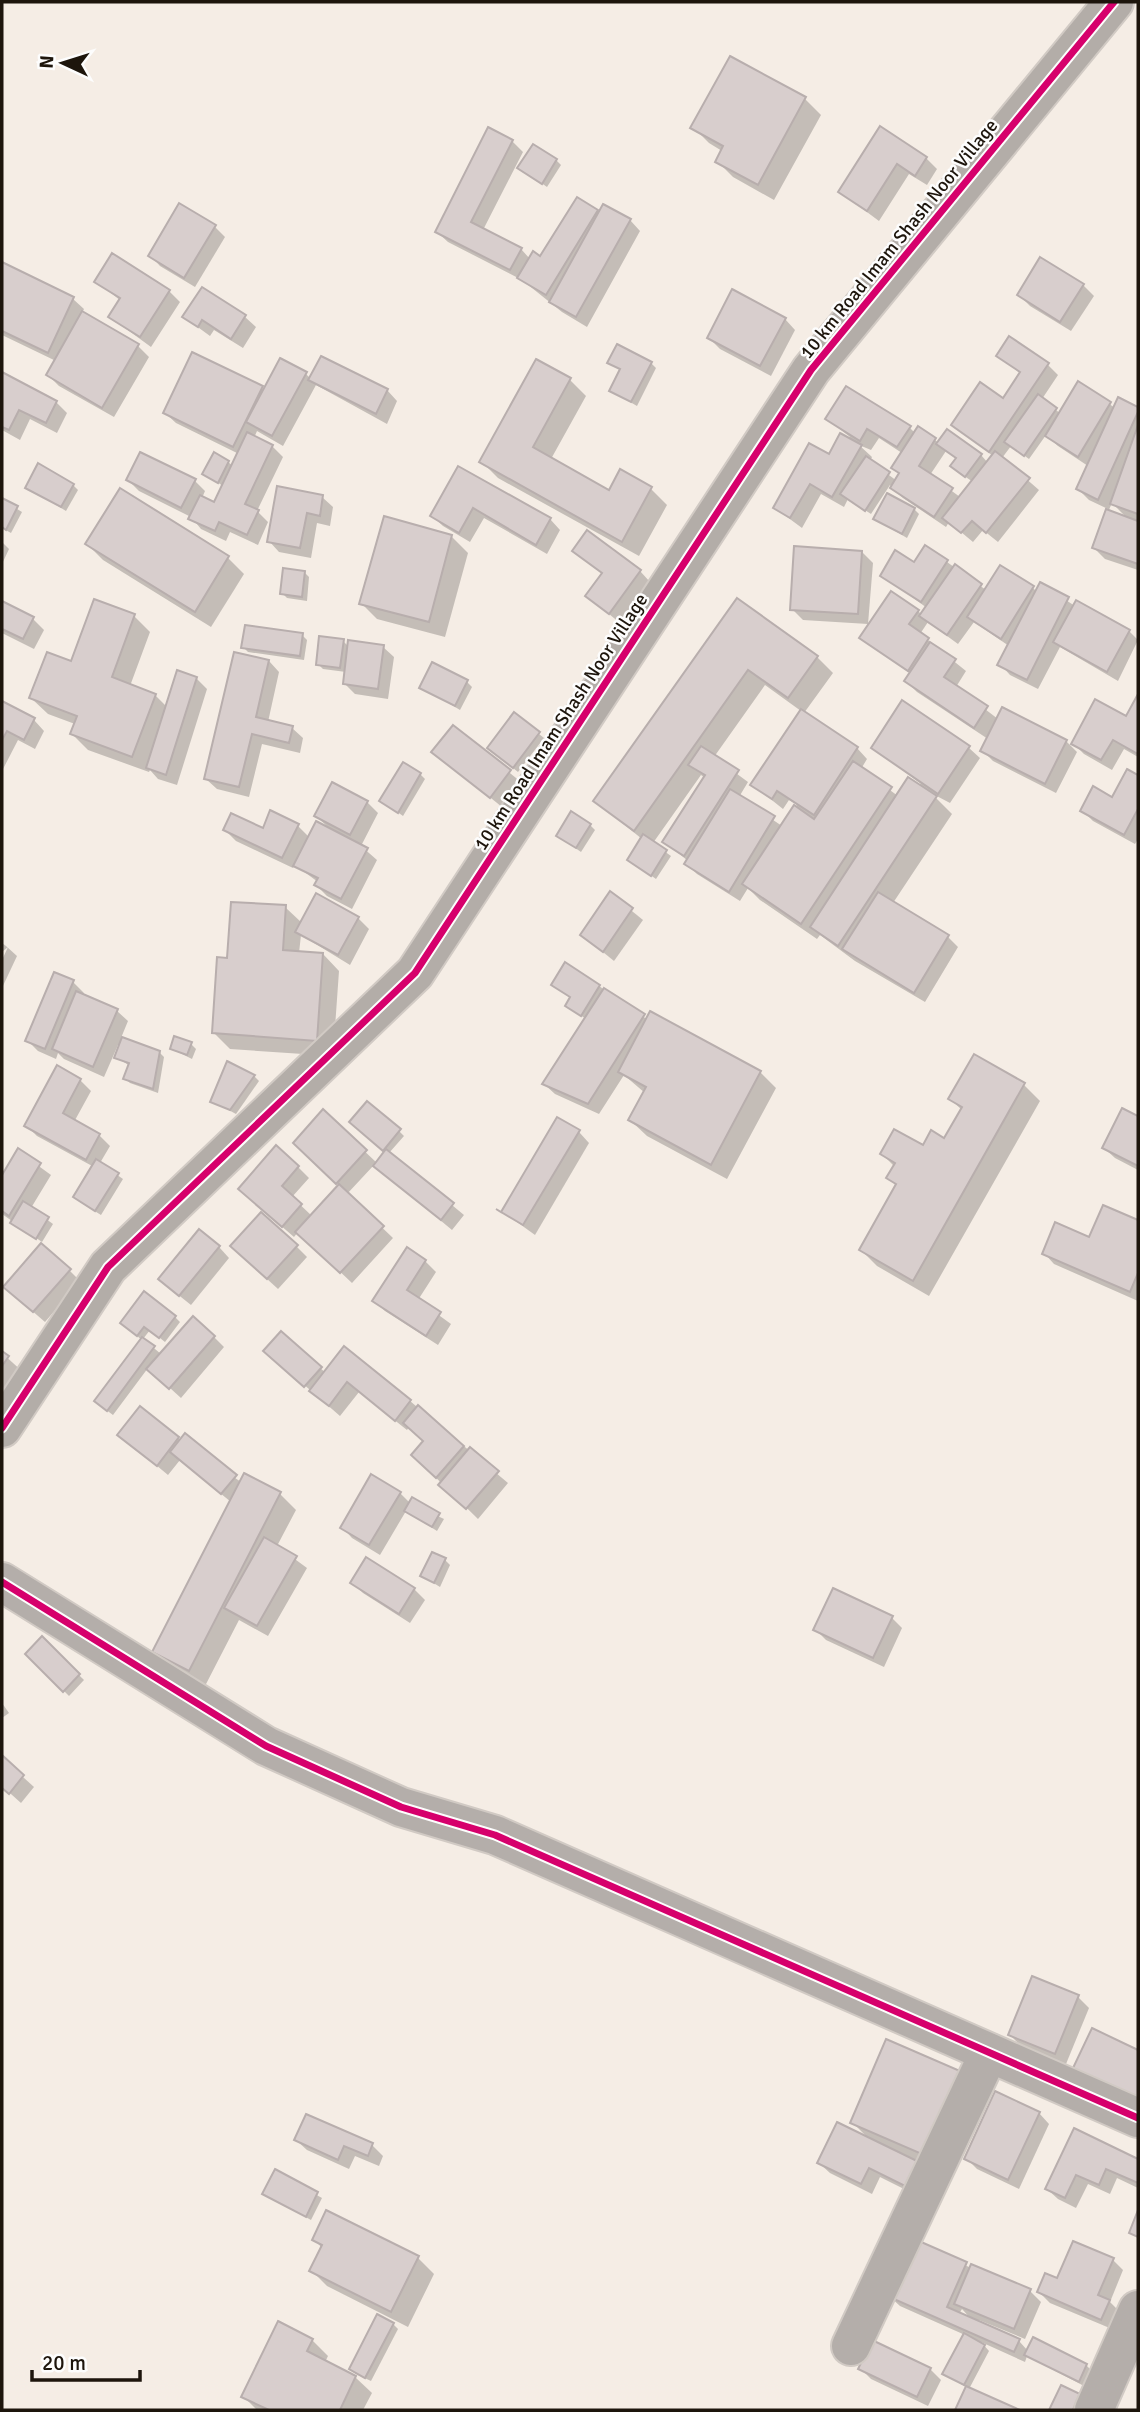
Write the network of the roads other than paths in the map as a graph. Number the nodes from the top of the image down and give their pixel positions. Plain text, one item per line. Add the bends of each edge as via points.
1 (1114, 2) edge
2 (2, 1428) edge
3 (2, 1582) edge
4 (989, 2053) junction
5 (1138, 2118) edge
6 (1138, 2310) edge
7 (851, 2346) dead end
8 (1094, 2410) edge

1 - 2 street, 10 km Road Imam Shash Noor Village via 811,370 415,973 108,1267
3 - 4 street via 265,1746 401,1807 495,1835
4 - 5 street
4 - 7 street
6 - 8 street

